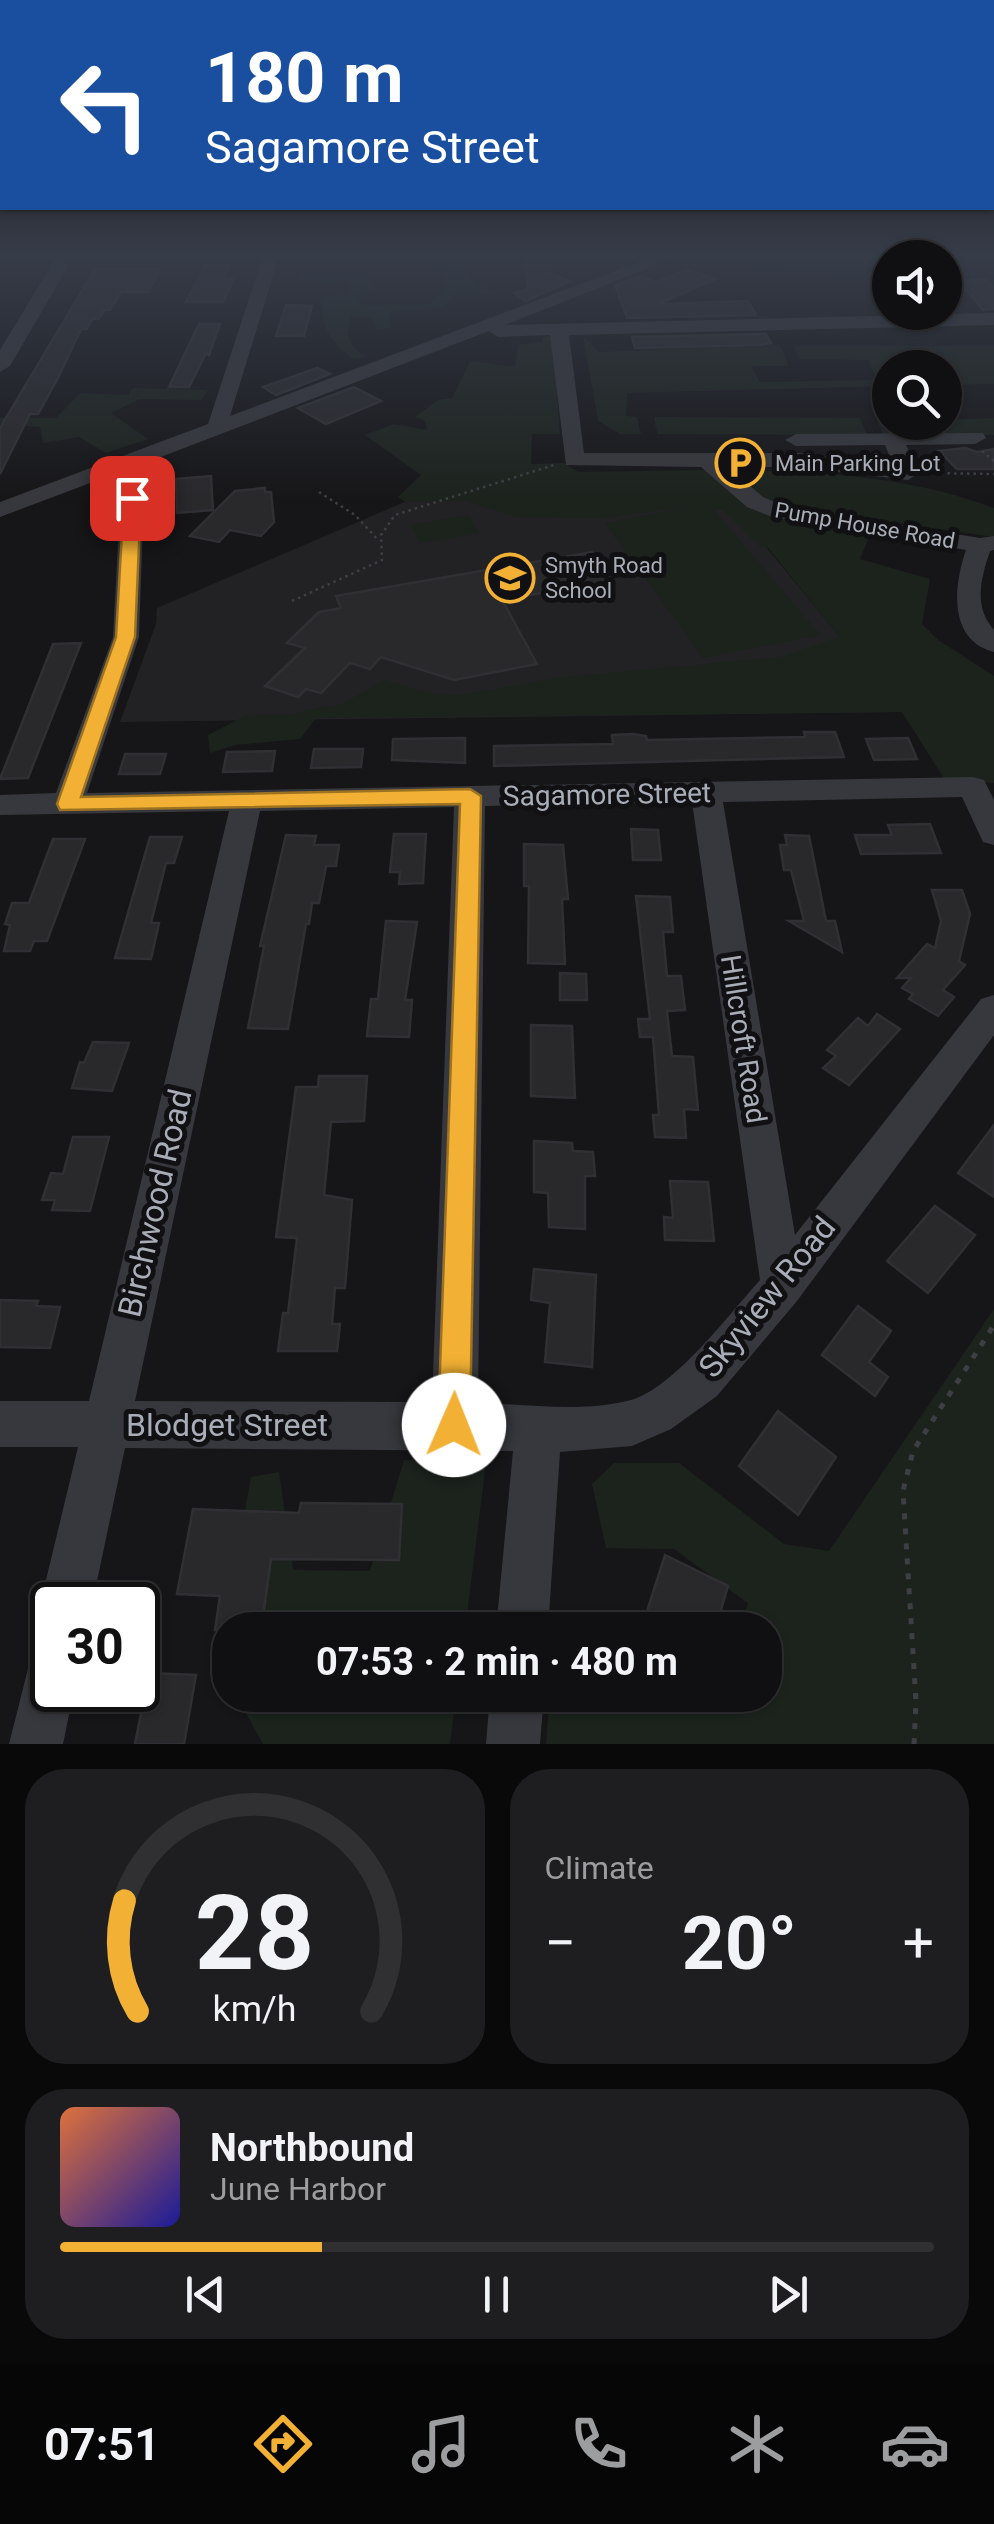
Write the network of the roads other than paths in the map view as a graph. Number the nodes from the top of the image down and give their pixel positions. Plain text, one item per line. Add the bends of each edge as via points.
1 (247, 337) edge
2 (461, 337) edge
3 (567, 337) edge
4 (568, 337) edge
5 (7, 344) edge
6 (0, 366) edge
7 (220, 428) junction
8 (962, 438) edge
9 (975, 438) dead end
10 (893, 440) joint
11 (596, 442) junction
12 (572, 451) junction
13 (134, 460) junction
14 (707, 460) junction
15 (0, 510) edge
16 (987, 544) edge
17 (994, 644) edge
18 (706, 792) junction
19 (470, 796) junction
20 (248, 801) junction
21 (68, 804) junction
22 (1, 808) edge
23 (994, 834) edge
24 (994, 1009) edge
25 (782, 1286) junction
26 (0, 1424) edge
27 (104, 1425) junction
28 (454, 1425) junction
29 (538, 1428) junction
30 (71, 1582) edge
31 (523, 1612) edge
32 (43, 1712) edge
33 (516, 1712) edge
34 (36, 1744) edge
35 (513, 1744) edge

1 - 7 street
2 - 7 street
3 - 12 street
4 - 11 street
5 - 6 street
7 - 13 street
8 - 9 street
10 - 11 street
10 - 14 street via 908,474 814,461
11 - 12 street
12 - 14 street
13 - 15 street
13 - 21 street via 128,625
14 - 16 street, Pump House Road via 764,508
16 - 17 street via 968,580 965,603 973,625
18 - 19 street, Sagamore Street
18 - 23 street, Sagamore Street via 974,788
18 - 25 street, Hillcroft Road
19 - 20 street, Sagamore Street
19 - 28 street
20 - 21 street, Sagamore Street
20 - 27 street, Birchwood Road
21 - 22 street, Sagamore Street
24 - 25 street, Skyview Road
25 - 29 street, Skyview Road via 701,1380 655,1413 607,1428
26 - 27 street, Blodget Street
27 - 28 street, Blodget Street
27 - 30 street, Birchwood Road
28 - 29 street, Skyview Road
29 - 31 street
32 - 34 street
33 - 35 street

